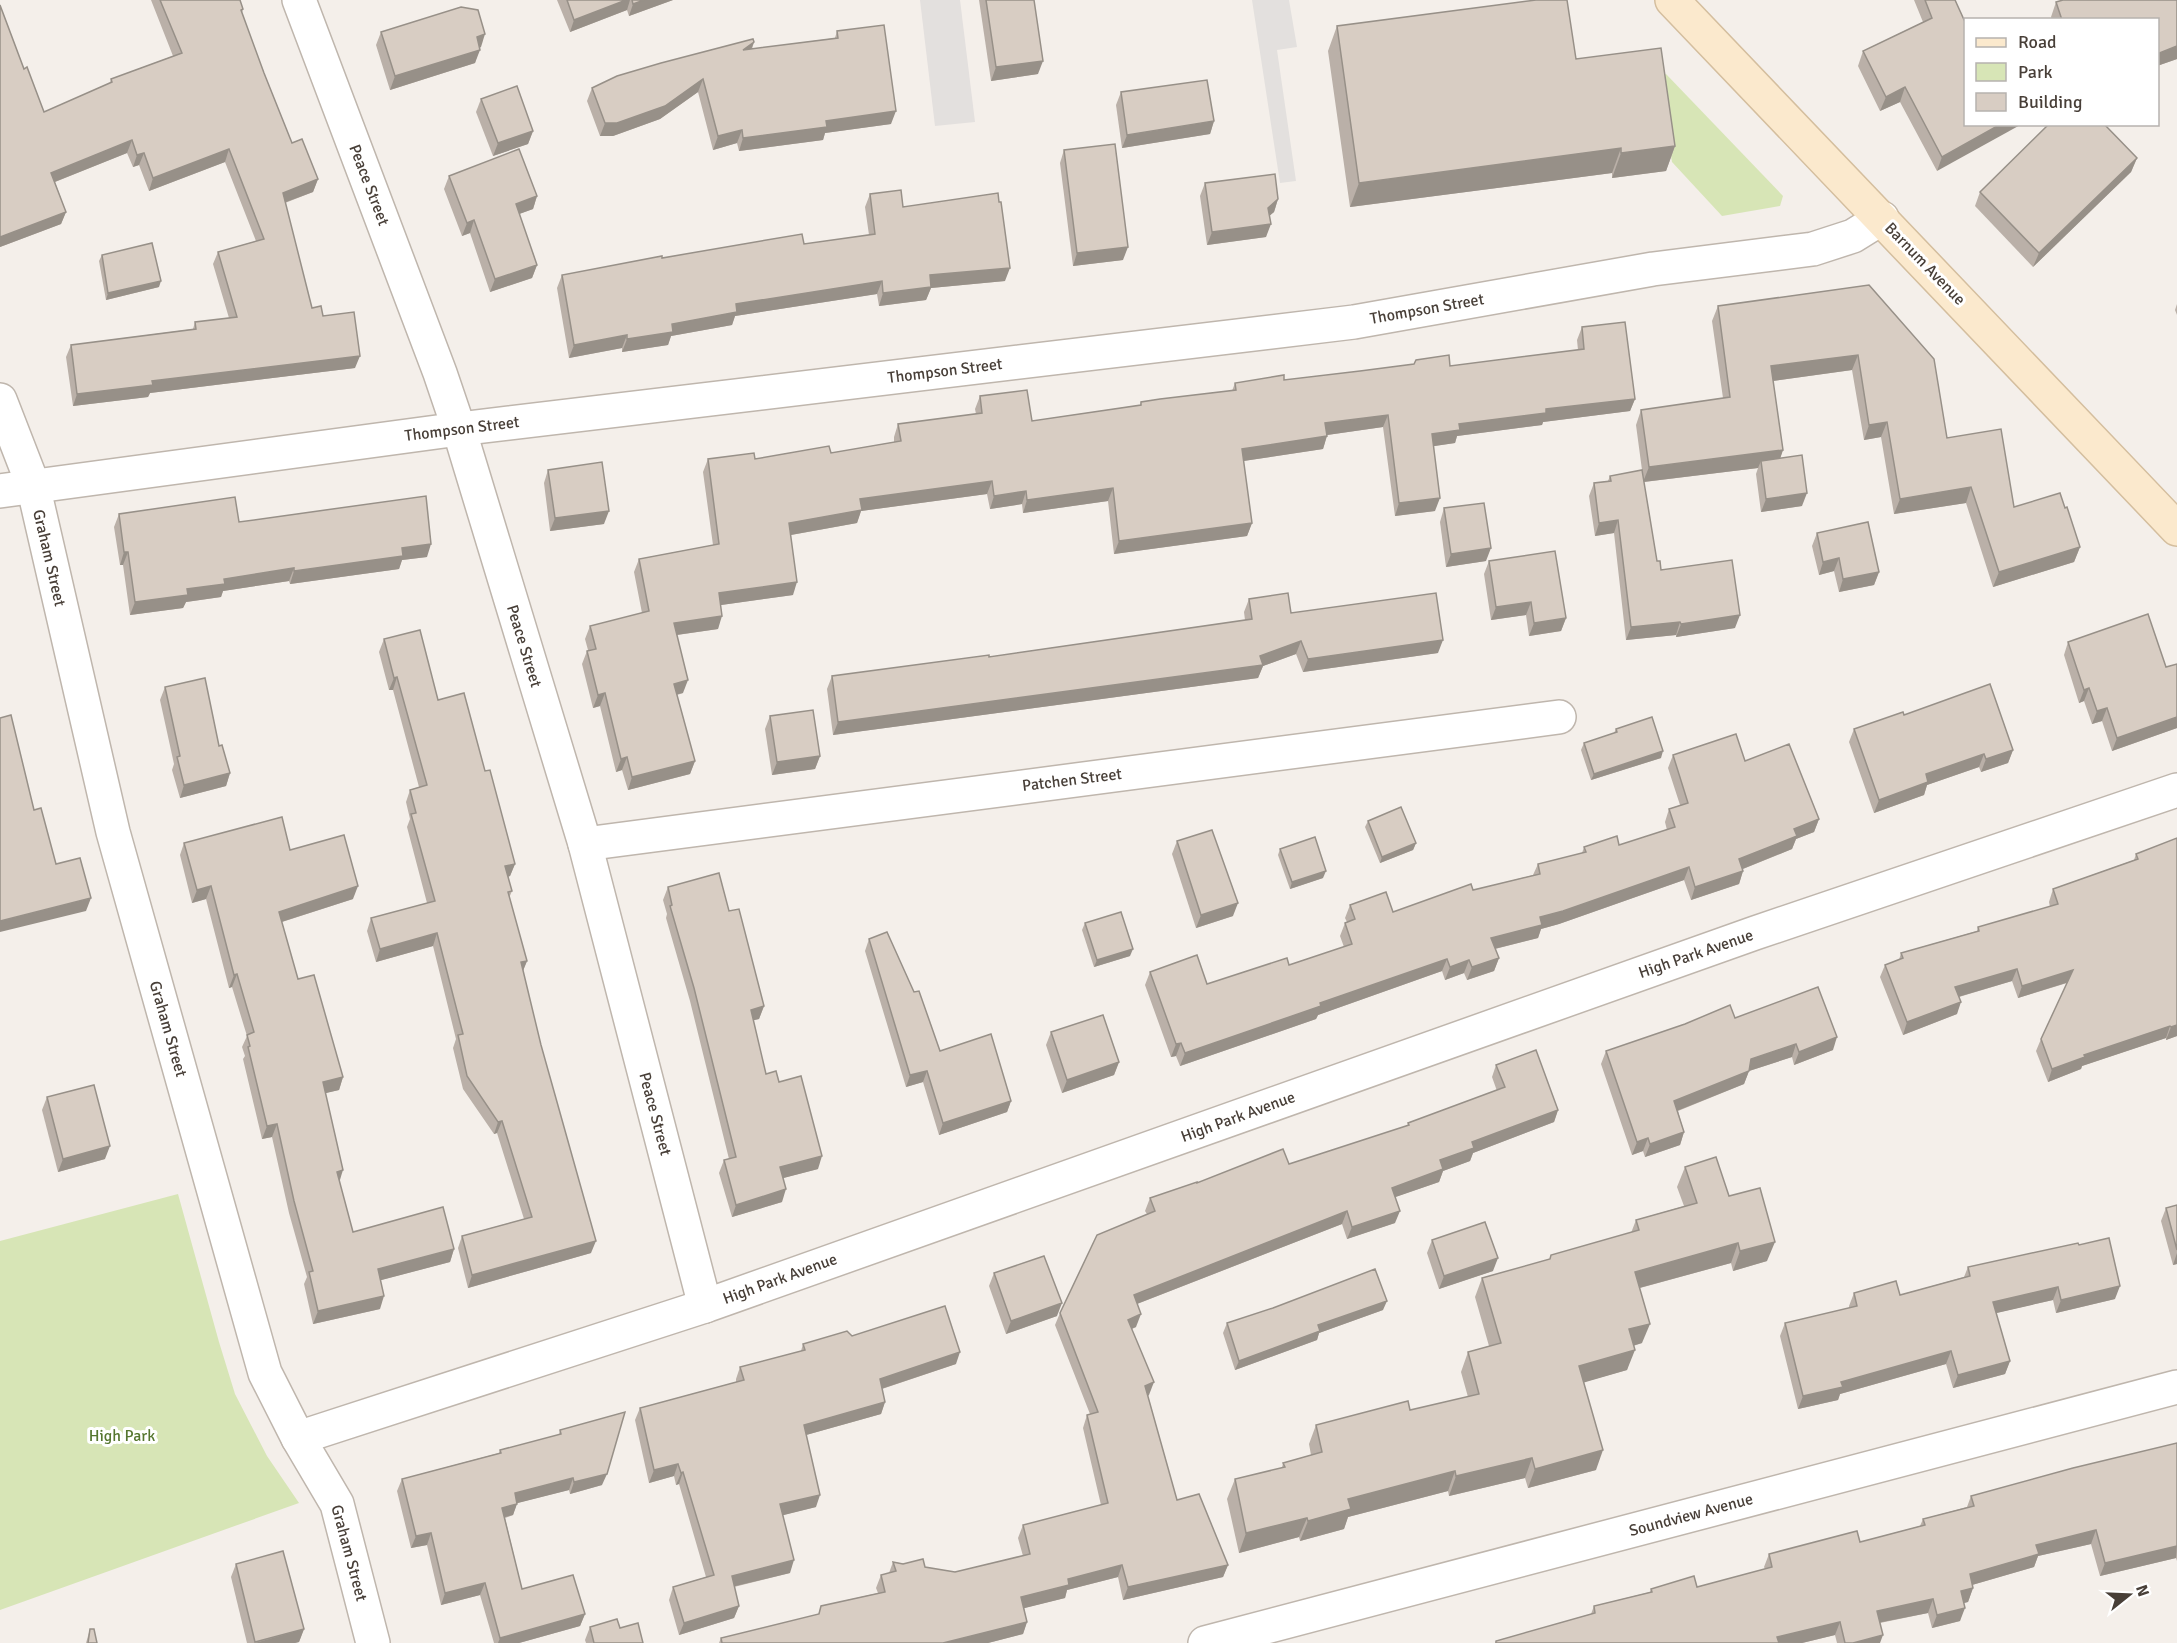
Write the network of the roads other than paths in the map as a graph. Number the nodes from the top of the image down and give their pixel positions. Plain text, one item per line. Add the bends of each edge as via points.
1 (299, 0) edge
2 (1672, 0) edge
3 (1882, 218) junction
4 (0, 400) edge
5 (459, 429) junction
6 (33, 485) junction
7 (0, 491) edge
8 (2177, 529) edge
9 (1559, 717) dead end
10 (2177, 789) edge
11 (585, 844) junction
12 (705, 1305) junction
13 (2177, 1387) edge
14 (297, 1438) junction
15 (373, 1643) edge
16 (1205, 1643) edge

1 - 5 street, Peace Street
2 - 3 main road, Barnum Avenue
3 - 5 street, Thompson Street via 1853,236 1813,249 1653,269 1354,322
3 - 8 main road, Barnum Avenue
4 - 6 street, Graham Street
5 - 6 street, Thompson Street
5 - 11 street, Peace Street
6 - 7 street, Thompson Street
6 - 14 street, Graham Street via 116,844 265,1373
9 - 11 street, Patchen Street
10 - 12 street, High Park Avenue via 1744,937
11 - 12 street, Peace Street
12 - 14 street, High Park Avenue
13 - 16 street, Soundview Avenue
14 - 15 street, Graham Street via 338,1504

